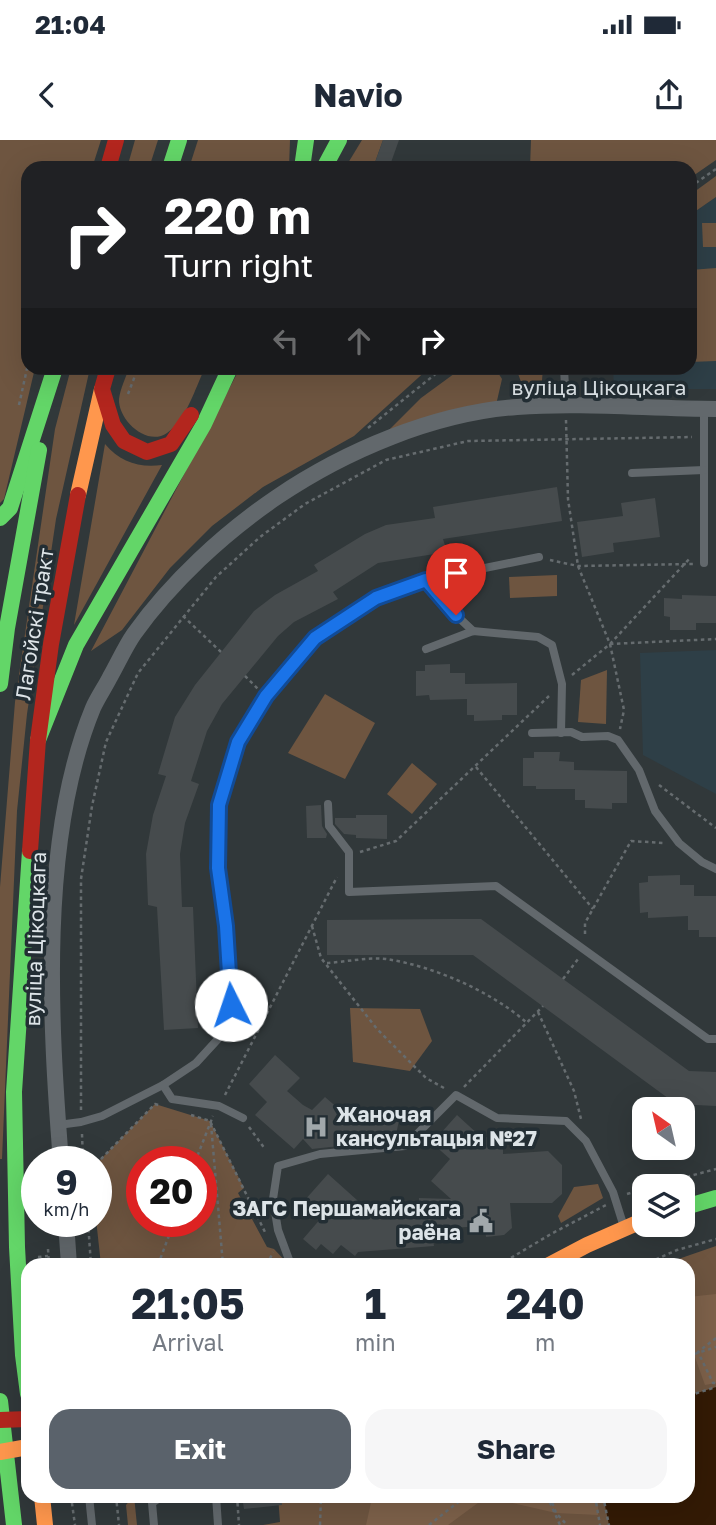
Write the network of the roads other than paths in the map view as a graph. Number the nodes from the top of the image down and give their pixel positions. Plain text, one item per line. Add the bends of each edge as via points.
1 (116, 140) edge
2 (179, 140) edge
3 (306, 140) edge
4 (339, 140) edge
5 (110, 161) edge
6 (172, 161) edge
7 (303, 161) edge
8 (328, 161) edge
9 (53, 375) edge
10 (106, 375) edge
11 (210, 375) edge
12 (227, 375) edge
13 (564, 375) edge
14 (102, 388) junction
15 (566, 407) junction
16 (710, 409) edge
17 (704, 470) junction
18 (632, 473) dead end
19 (704, 510) junction
20 (716, 510) edge
21 (0, 518) edge
22 (540, 557) road end
23 (704, 564) road end
24 (426, 580) junction
25 (473, 631) junction
26 (426, 649) dead end
27 (0, 684) edge
28 (532, 733) dead end
29 (561, 733) junction
30 (38, 740) junction
31 (328, 804) dead end
32 (716, 869) edge
33 (716, 1039) edge
34 (163, 1085) junction
35 (243, 1118) road end
36 (58, 1125) junction
37 (60, 1146) edge
38 (716, 1198) edge
39 (695, 1204) edge
40 (632, 1224) edge
41 (624, 1227) junction
42 (67, 1237) edge
43 (69, 1258) edge
44 (288, 1258) edge
45 (563, 1258) edge
46 (21, 1319) edge
47 (0, 1401) edge
48 (21, 1419) edge
49 (1, 1420) edge
50 (21, 1448) edge
51 (3, 1452) edge
52 (43, 1503) edge
53 (90, 1503) edge
54 (152, 1503) edge
55 (216, 1503) edge
56 (14, 1525) edge
57 (45, 1525) edge
58 (92, 1525) edge
59 (154, 1525) edge
60 (218, 1525) edge

1 - 5 main road
2 - 6 main road
3 - 7 main road
4 - 8 main road
9 - 21 main road via 10,508
9 - 27 main road, Лагойскі тракт
10 - 14 main road, Лагойскі тракт
11 - 14 main road via 190,418 171,444 147,452 124,441 113,425
12 - 30 main road via 204,424 76,645
13 - 15 lane
14 - 30 main road, Лагойскі тракт via 82,473
15 - 16 street, вуліца Цікоцкага
15 - 36 street, вуліца Цікоцкага via 516,407 452,418 356,451 244,520 184,575 133,635 93,708 69,786 55,894 53,1034
16 - 17 lane
17 - 18 lane
17 - 19 lane
19 - 20 lane
19 - 23 lane
22 - 24 lane
24 - 25 lane
24 - 34 lane via 376,598 315,638 266,696 238,742 219,805 218,868 231,1005 218,1039 197,1063
25 - 26 lane
25 - 29 lane via 538,637 552,645 562,684
28 - 29 lane
29 - 32 lane via 618,740 639,770 655,811 679,843
30 - 46 main road, Лагойскі тракт via 14,1092
31 - 33 lane via 329,827 349,852 349,892 496,886 708,1039
34 - 35 lane via 173,1100 219,1106
34 - 36 lane via 102,1116
36 - 37 street, вуліца Цікоцкага
38 - 39 main road
40 - 41 main road
41 - 44 lane via 586,1141 566,1121 497,1118 456,1095 405,1146 320,1154 278,1166 273,1199
41 - 45 main road
42 - 43 street
47 - 49 main road
48 - 49 main road
49 - 51 main road
50 - 51 main road
51 - 56 main road
52 - 57 main road
53 - 58 lane
54 - 59 lane
55 - 60 lane

